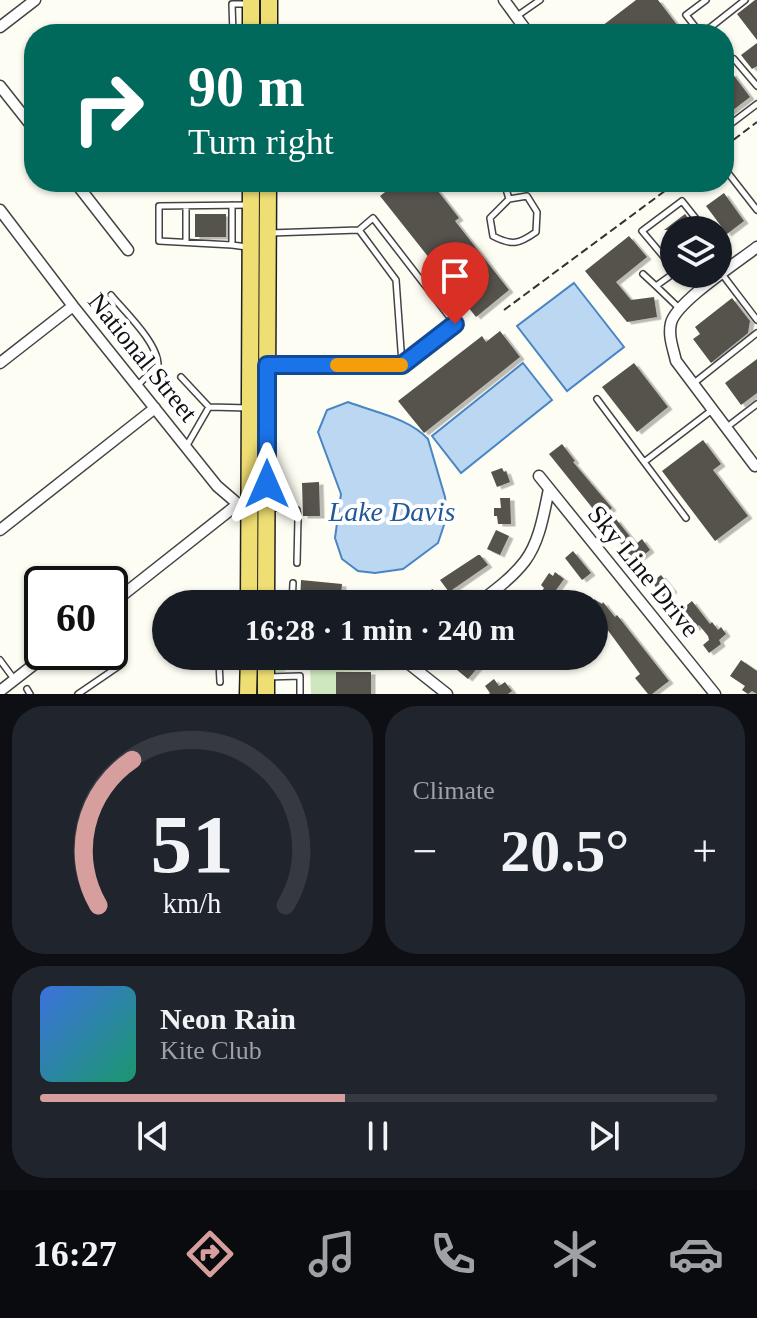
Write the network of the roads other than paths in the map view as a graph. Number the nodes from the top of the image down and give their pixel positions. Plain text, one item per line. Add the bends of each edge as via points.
1 (35, 0) edge
2 (269, 0) edge
3 (504, 0) edge
4 (540, 0) edge
5 (706, 0) edge
6 (745, 0) edge
7 (251, 2) edge
8 (516, 17) junction
9 (233, 24) edge
10 (251, 24) edge
11 (269, 24) edge
12 (521, 24) edge
13 (694, 24) edge
14 (715, 24) edge
15 (0, 27) edge
16 (734, 59) edge
17 (756, 82) edge
18 (0, 86) edge
19 (757, 104) edge
20 (24, 116) edge
21 (734, 121) edge
22 (734, 181) edge
23 (83, 192) edge
24 (251, 192) edge
25 (268, 192) edge
26 (507, 192) edge
27 (509, 199) junction
28 (232, 205) junction
29 (251, 205) junction
30 (186, 207) junction
31 (268, 209) junction
32 (0, 210) edge
33 (757, 210) edge
34 (662, 216) edge
35 (694, 216) edge
36 (660, 218) edge
37 (359, 230) junction
38 (268, 233) junction
39 (186, 242) junction
40 (232, 245) junction
41 (250, 247) junction
42 (757, 247) edge
43 (128, 250) dead end
44 (660, 254) edge
45 (733, 266) edge
46 (643, 274) dead end
47 (660, 283) edge
48 (656, 286) junction
49 (732, 287) edge
50 (704, 288) edge
51 (111, 295) dead end
52 (73, 306) junction
53 (680, 309) junction
54 (757, 320) edge
55 (757, 333) edge
56 (0, 363) edge
57 (267, 365) junction
58 (402, 365) junction
59 (181, 377) dead end
60 (693, 383) junction
61 (138, 385) junction
62 (597, 399) dead end
63 (757, 404) edge
64 (209, 407) junction
65 (155, 408) junction
66 (250, 408) junction
67 (713, 410) junction
68 (726, 428) junction
69 (186, 447) junction
70 (644, 462) junction
71 (756, 467) edge
72 (539, 476) dead end
73 (549, 489) junction
74 (251, 506) junction
75 (686, 518) dead end
76 (0, 530) edge
77 (297, 563) dead end
78 (293, 583) dead end
79 (249, 590) edge
80 (264, 590) edge
81 (293, 590) edge
82 (494, 590) edge
83 (128, 592) edge
84 (0, 660) edge
85 (28, 670) edge
86 (113, 670) edge
87 (219, 670) edge
88 (249, 670) edge
89 (417, 670) edge
90 (15, 680) junction
91 (220, 682) dead end
92 (266, 686) edge
93 (0, 691) edge
94 (78, 694) edge
95 (248, 694) edge
96 (300, 694) edge
97 (447, 694) edge
98 (715, 694) edge

1 - 15 street
2 - 11 main road
3 - 8 street
4 - 8 lane
5 - 13 lane via 686,15
6 - 14 lane
7 - 9 lane via 232,4
7 - 10 main road
8 - 12 street
16 - 17 lane
18 - 20 street
19 - 21 lane
22 - 33 lane
23 - 43 street
24 - 29 main road
25 - 31 main road
26 - 27 lane
27 - 27 lane via 527,196 537,212 536,232 507,244 493,236 490,218
28 - 29 lane
28 - 30 lane
28 - 40 lane
29 - 31 street
29 - 41 main road
30 - 39 lane
30 - 39 lane via 159,206 159,241
31 - 38 main road
32 - 52 street, National Street
34 - 35 lane via 682,201
36 - 44 lane via 642,231
37 - 38 lane
37 - 58 lane via 396,280
37 - 58 lane via 373,218 455,324
38 - 57 main road
39 - 40 lane
40 - 41 lane
41 - 66 main road
42 - 45 street
46 - 48 lane
47 - 48 lane
48 - 53 lane
49 - 54 lane
50 - 53 street
51 - 61 lane via 158,356 158,365
52 - 56 street
52 - 61 street, National Street
53 - 60 street via 671,320 670,340 676,361
55 - 60 lane
57 - 58 lane
57 - 74 main road
59 - 64 lane
60 - 67 street
61 - 65 street, National Street
62 - 70 lane
63 - 68 lane
64 - 66 lane
64 - 69 lane
65 - 69 street, National Street
65 - 76 street
66 - 74 main road
67 - 68 street
67 - 70 lane
68 - 71 street
69 - 74 street, National Street via 217,486
70 - 75 lane
72 - 73 street, Sky Line Drive
73 - 82 street via 527,559
73 - 98 street, Sky Line Drive
74 - 77 lane via 297,510
74 - 79 main road
74 - 80 main road
74 - 83 street
78 - 81 lane
84 - 90 lane
85 - 90 street
86 - 94 lane
87 - 91 lane
88 - 95 main road
89 - 97 street
90 - 93 street
92 - 96 lane via 300,676

